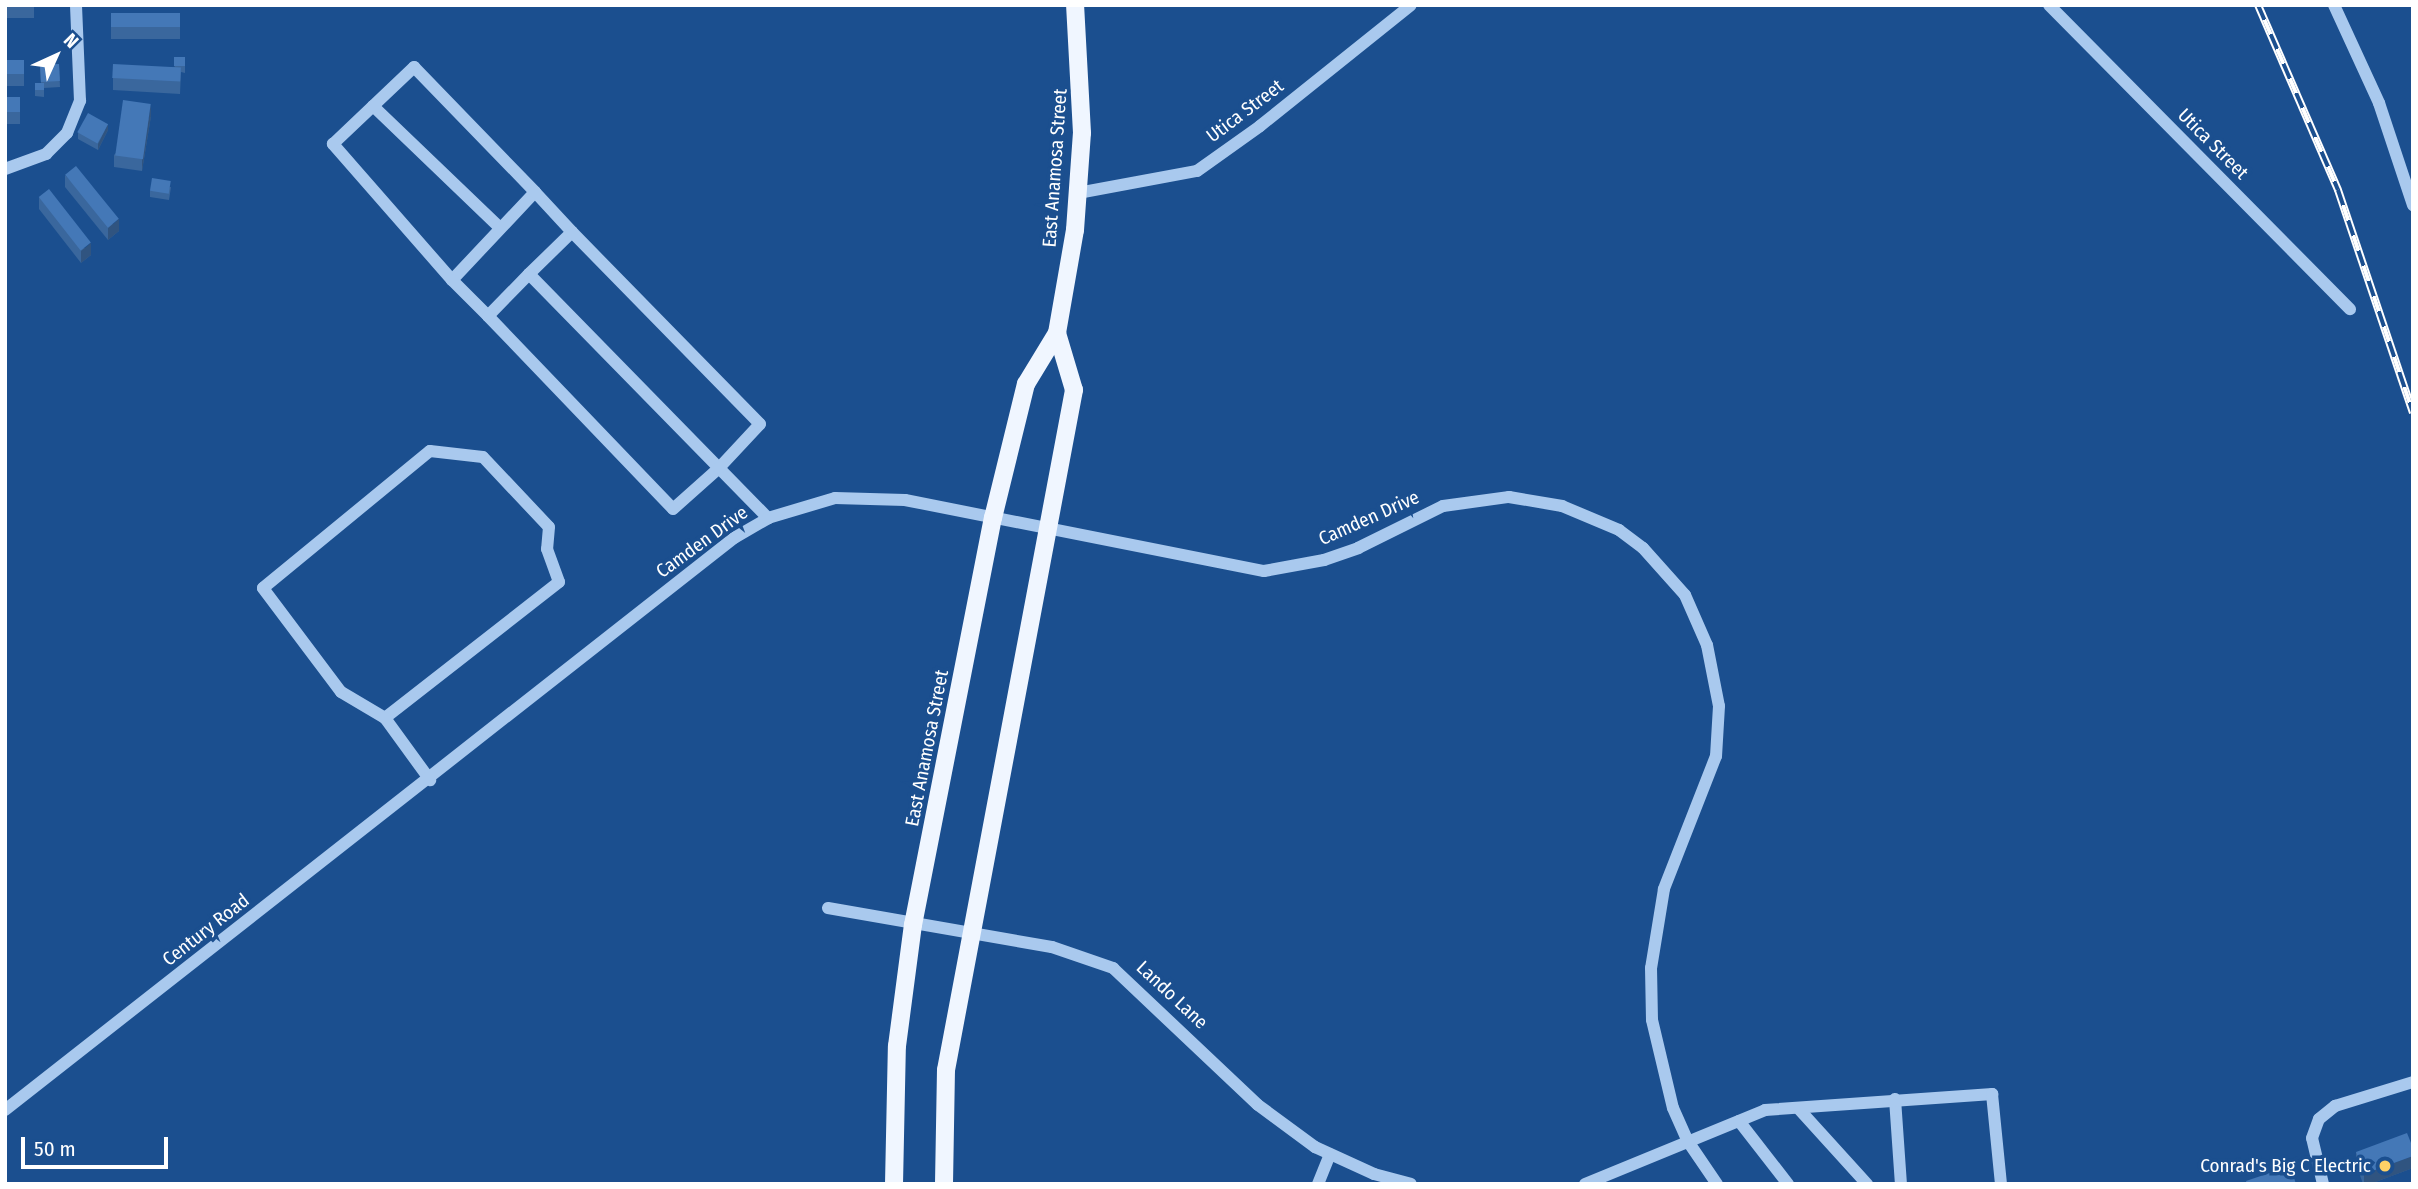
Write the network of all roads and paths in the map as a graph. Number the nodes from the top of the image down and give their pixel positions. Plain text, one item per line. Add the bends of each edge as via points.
1 (76, 5) edge
2 (1076, 5) edge
3 (1411, 5) edge
4 (2049, 5) edge
5 (2334, 5) edge
6 (373, 106) junction
7 (5, 169) edge
8 (535, 192) junction
9 (1078, 193) junction
10 (2413, 205) edge
11 (500, 228) junction
12 (572, 232) junction
13 (529, 274) junction
14 (452, 280) junction
15 (2350, 309) dead end
16 (488, 316) junction
17 (1057, 333) junction
18 (719, 468) junction
19 (768, 518) junction
20 (993, 518) junction
21 (1049, 529) junction
22 (385, 718) junction
23 (430, 780) junction
24 (828, 908) dead end
25 (913, 925) junction
26 (969, 934) junction
27 (2413, 1083) edge
28 (1895, 1099) junction
29 (1798, 1108) junction
30 (5, 1110) edge
31 (1738, 1121) junction
32 (1687, 1140) junction
33 (1330, 1154) junction
34 (894, 1184) edge
35 (944, 1184) edge
36 (1318, 1184) edge
37 (1411, 1184) edge
38 (1586, 1184) edge
39 (1717, 1184) edge
40 (1788, 1184) edge
41 (1867, 1184) edge
42 (1901, 1184) edge
43 (2001, 1184) edge
44 (2323, 1184) edge

1 - 7 street via 80,100 67,133 46,154
2 - 9 main road, East Anamosa Street via 1082,134
3 - 9 street, Utica Street via 1260,126 1196,170
4 - 15 street, Utica Street
5 - 10 street via 2379,103
6 - 8 street via 414,67
6 - 11 street
6 - 14 street via 333,144
8 - 11 street
8 - 12 street
9 - 17 main road, East Anamosa Street
11 - 14 street
12 - 13 street
12 - 18 street via 760,424
13 - 16 street
13 - 18 street
14 - 16 street
16 - 18 street via 673,509
17 - 20 main road, East Anamosa Street via 1026,384
17 - 21 main road, East Anamosa Street via 1074,390
18 - 19 street
19 - 20 street, Camden Drive via 835,498 905,500
19 - 23 street, Camden Drive via 734,538
20 - 21 street, Camden Drive
20 - 25 main road, East Anamosa Street
21 - 26 main road, East Anamosa Street
21 - 32 street, Camden Drive via 1264,571 1324,560 1358,548 1443,506 1509,497 1591,516 1643,548 1667,572 1698,618 1716,677 1719,706 1716,756 1664,889 1651,968 1659,1056
22 - 22 street via 559,582 547,549 549,527 483,457 430,451 263,588 341,692
22 - 23 street
23 - 30 street, Century Road
24 - 25 street, Lando Lane
25 - 26 street, Lando Lane
25 - 34 main road, East Anamosa Street via 897,1046
26 - 33 street, Lando Lane via 1052,947 1113,968 1258,1105
26 - 35 main road, East Anamosa Street via 946,1070
27 - 44 street via 2335,1105 2319,1119 2312,1138
28 - 29 street
28 - 42 street
28 - 43 street via 1992,1094
29 - 31 street via 1765,1110
29 - 41 street
31 - 32 street
31 - 40 street
32 - 38 street
32 - 39 street, Camden Drive
33 - 36 street
33 - 37 street, Lando Lane

